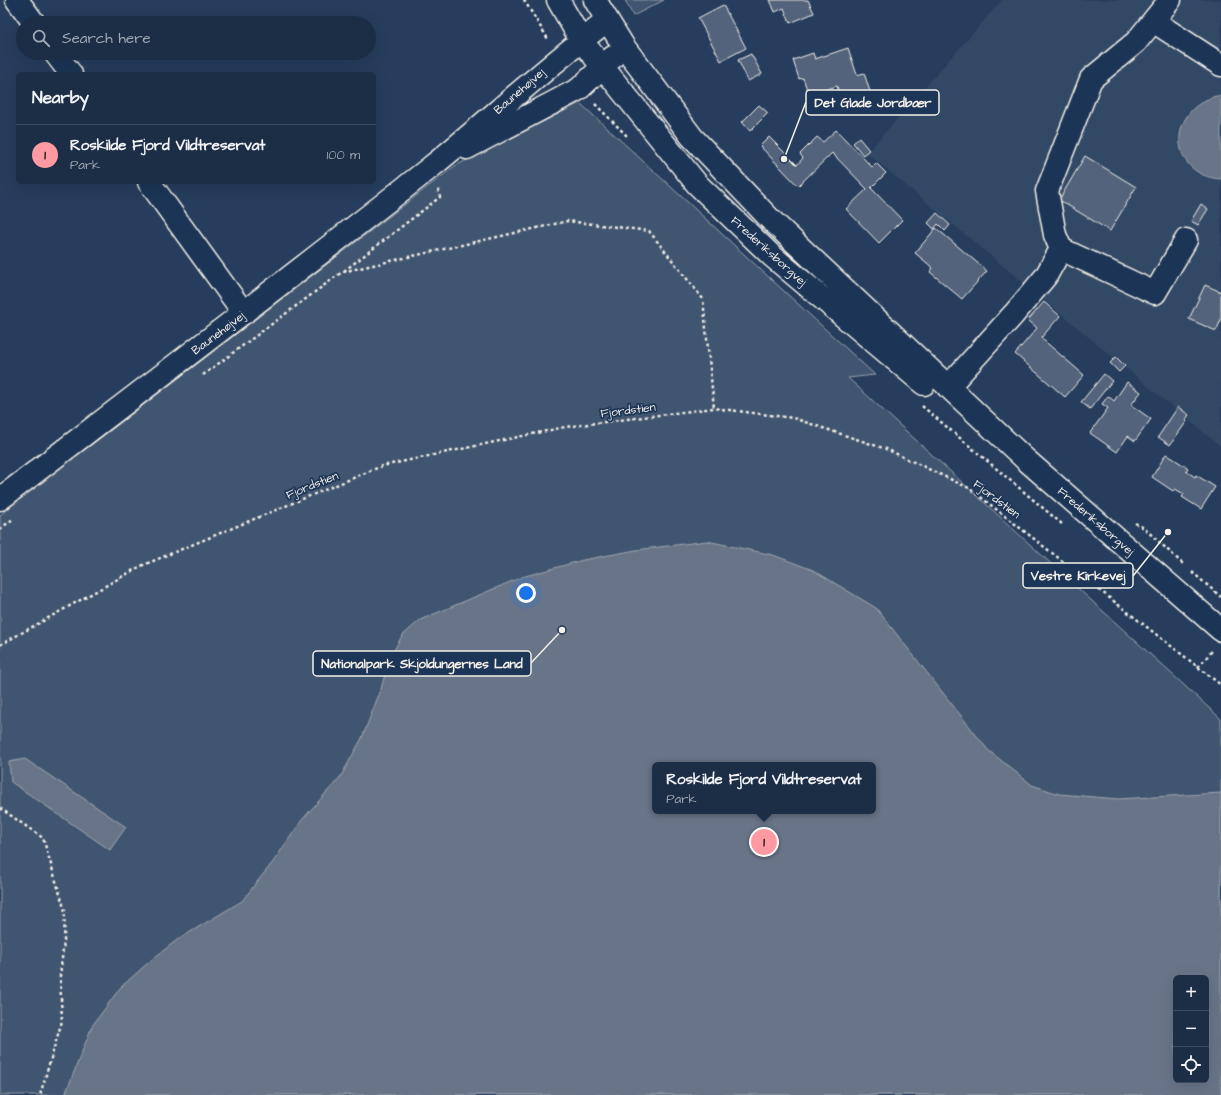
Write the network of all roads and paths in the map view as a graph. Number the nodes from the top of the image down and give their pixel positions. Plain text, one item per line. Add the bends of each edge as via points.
1 (17, 0) edge
2 (558, 0) edge
3 (595, 0) edge
4 (1170, 0) edge
5 (29, 16) edge
6 (608, 21) junction
7 (1153, 21) junction
8 (581, 40) junction
9 (624, 47) junction
10 (60, 60) edge
11 (1221, 65) edge
12 (602, 67) junction
13 (69, 72) edge
14 (433, 165) junction
15 (150, 184) edge
16 (1186, 240) dead end
17 (1061, 249) junction
18 (342, 272) junction
19 (244, 313) junction
20 (201, 376) dead end
21 (948, 388) junction
22 (714, 408) junction
23 (1025, 460) junction
24 (0, 499) edge
25 (18, 515) dead end
26 (0, 529) edge
27 (1218, 639) edge
28 (0, 645) edge
29 (1198, 667) junction
30 (1221, 685) edge
31 (0, 808) edge
32 (40, 1095) edge

1 - 5 street
2 - 8 street, Frederiksborgvej
3 - 6 street, Frederiksborgvej
4 - 7 street
6 - 8 street, Baunehøjvej
6 - 9 street, Frederiksborgvej
7 - 11 street
7 - 17 street via 1136,42 1091,80 1047,191 1055,235
8 - 12 street, Frederiksborgvej
8 - 14 street, Baunehøjvej
9 - 12 street, Baunehøjvej
9 - 21 street, Frederiksborgvej via 692,136 770,219
10 - 13 street
12 - 14 street, Baunehøjvej via 579,89
12 - 23 street, Frederiksborgvej via 697,184 772,256 933,391
14 - 18 path via 440,197
14 - 19 street, Baunehøjvej
15 - 19 street
16 - 17 street via 1155,293
17 - 21 street via 1046,276
18 - 20 path
18 - 22 path via 568,221 649,231 704,299
19 - 24 street, Baunehøjvej
21 - 23 street, Frederiksborgvej
22 - 28 path, Fjordstien via 565,427 382,466 141,566
22 - 29 path, Fjordstien via 792,418 886,449 969,488
23 - 27 street, Frederiksborgvej
25 - 26 path
27 - 29 path
29 - 30 path, Fjordstien
31 - 32 path via 43,838 65,911 60,976 62,1021

